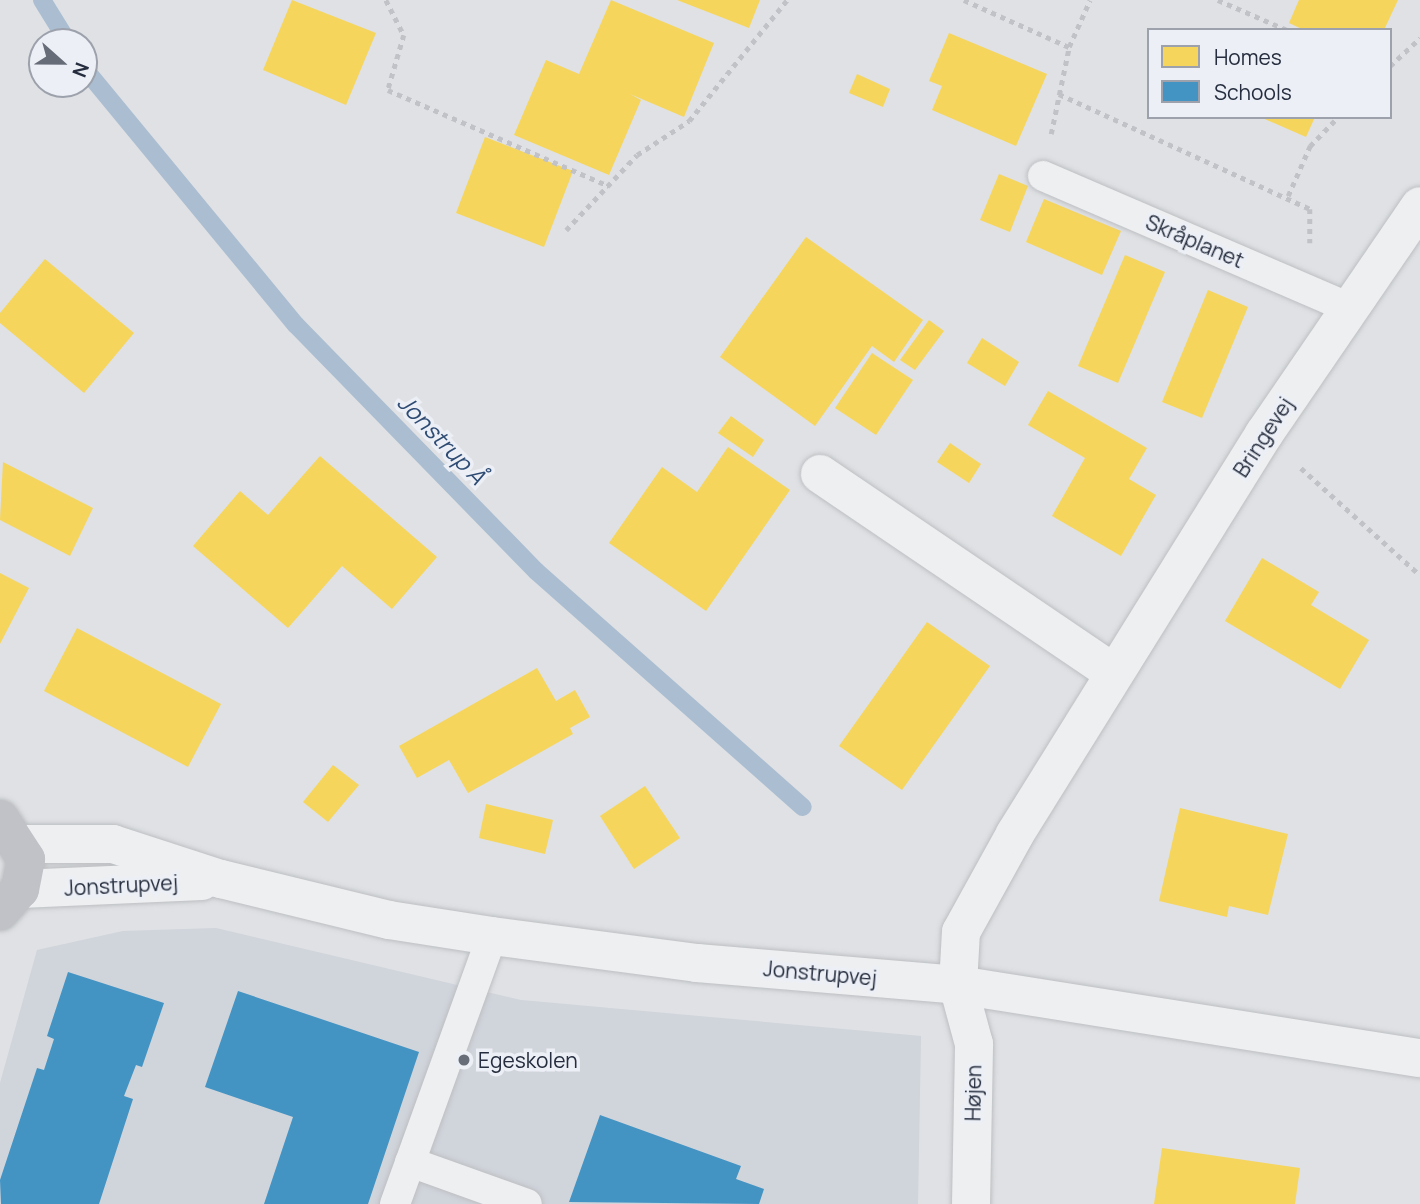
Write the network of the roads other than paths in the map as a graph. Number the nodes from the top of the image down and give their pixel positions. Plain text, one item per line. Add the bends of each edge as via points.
1 (1043, 176) road end
2 (1420, 206) edge
3 (1347, 307) junction
4 (820, 474) dead end
5 (1114, 673) junction
6 (11, 832) edge
7 (222, 880) junction
8 (10, 900) edge
9 (492, 936) junction
10 (958, 985) junction
11 (1420, 1058) edge
12 (410, 1162) junction
13 (395, 1204) edge
14 (527, 1204) edge
15 (971, 1204) edge

1 - 3 lane, Skråplanet
2 - 3 street, Bringevej
3 - 5 street, Bringevej
4 - 5 street
5 - 10 street, Bringevej via 961,932
6 - 7 street, Jonstrupvej via 113,844
6 - 8 street
7 - 8 street, Jonstrupvej
7 - 9 street, Jonstrupvej via 389,920
9 - 10 street, Jonstrupvej via 697,963
9 - 12 lane
10 - 11 street, Jonstrupvej
10 - 15 street, Højen via 974,1044
12 - 13 lane
12 - 14 lane

